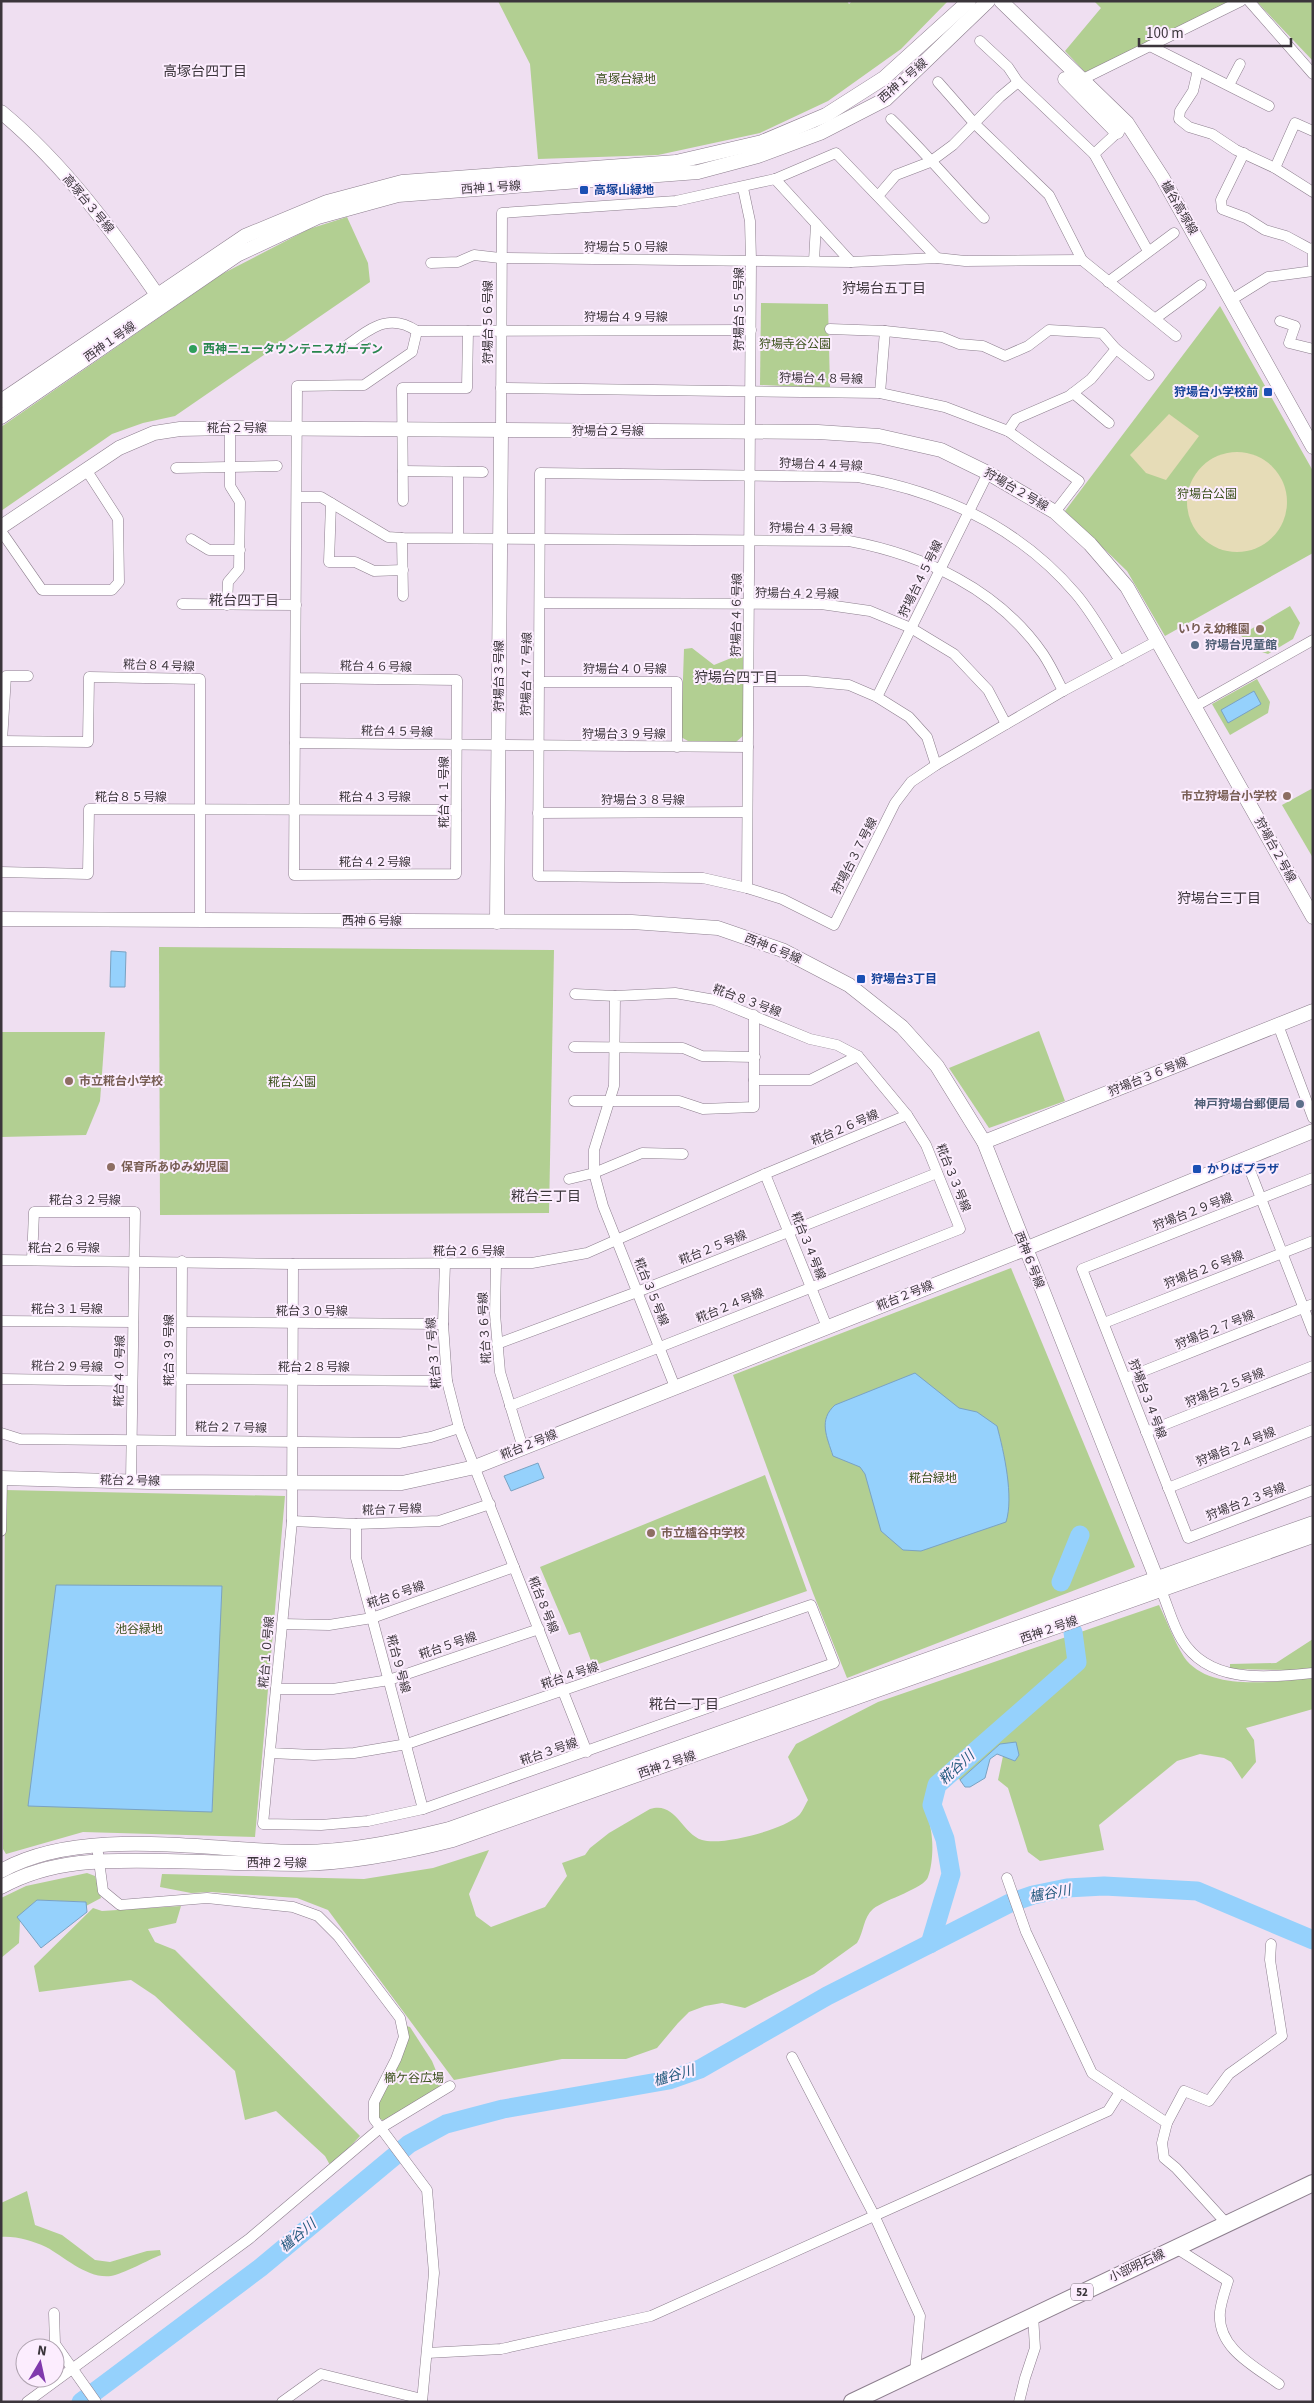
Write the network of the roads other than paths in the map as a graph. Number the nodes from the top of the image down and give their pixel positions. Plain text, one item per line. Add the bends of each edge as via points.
1 (969, 1) edge
2 (988, 1) edge
3 (1001, 1) edge
4 (1241, 1) edge
5 (1249, 1) edge
6 (980, 41) dead end
7 (1150, 46) junction
8 (1240, 64) dead end
9 (1198, 70) junction
10 (1313, 74) edge
11 (1064, 79) dead end
12 (1083, 79) junction
13 (938, 82) dead end
14 (1018, 82) junction
15 (1229, 86) junction
16 (1269, 106) dead end
17 (1, 112) edge
18 (892, 120) dead end
19 (975, 124) junction
20 (1122, 128) junction
21 (1313, 131) edge
22 (1244, 153) junction
23 (1094, 154) junction
24 (930, 162) junction
25 (1275, 168) junction
26 (775, 179) junction
27 (743, 188) junction
28 (1313, 192) edge
29 (878, 196) junction
30 (984, 218) dead end
31 (816, 224) junction
32 (1174, 233) dead end
33 (1312, 249) edge
34 (1148, 251) junction
35 (500, 258) junction
36 (937, 258) junction
37 (751, 260) junction
38 (1082, 260) junction
39 (814, 261) junction
40 (851, 262) junction
41 (431, 263) dead end
42 (1313, 265) edge
43 (1313, 271) edge
44 (1108, 282) junction
45 (1201, 285) dead end
46 (160, 300) junction
47 (1232, 300) junction
48 (1156, 318) junction
49 (1280, 321) dead end
50 (830, 329) dead end
51 (500, 330) junction
52 (751, 330) junction
53 (417, 331) junction
54 (468, 331) junction
55 (885, 331) junction
56 (1176, 336) dead end
57 (343, 348) dead end
58 (1116, 349) junction
59 (1313, 349) edge
60 (1149, 375) dead end
61 (501, 388) junction
62 (751, 390) junction
63 (880, 393) junction
64 (1073, 393) junction
65 (1, 401) edge
66 (1, 417) edge
67 (1109, 424) dead end
68 (230, 428) junction
69 (297, 429) junction
70 (403, 430) junction
71 (501, 431) junction
72 (1008, 431) junction
73 (751, 432) junction
74 (1313, 447) edge
75 (230, 466) junction
76 (277, 466) dead end
77 (176, 468) dead end
78 (87, 471) junction
79 (403, 471) junction
80 (458, 472) junction
81 (483, 472) dead end
82 (540, 473) joint
83 (988, 473) junction
84 (750, 475) junction
85 (297, 497) junction
86 (403, 501) dead end
87 (331, 503) junction
88 (969, 511) junction
89 (1055, 512) junction
90 (1, 529) edge
91 (458, 537) junction
92 (402, 538) junction
93 (500, 538) junction
94 (191, 539) dead end
95 (540, 539) junction
96 (751, 541) junction
97 (240, 550) junction
98 (940, 569) junction
99 (403, 570) junction
100 (403, 596) dead end
101 (540, 603) junction
102 (182, 604) dead end
103 (227, 604) junction
104 (296, 605) junction
105 (750, 605) junction
106 (911, 628) junction
107 (1313, 640) edge
108 (1157, 641) junction
109 (1120, 661) junction
110 (28, 676) dead end
111 (296, 678) junction
112 (457, 680) joint
113 (749, 681) junction
114 (540, 682) junction
115 (1063, 691) junction
116 (877, 697) junction
117 (1194, 707) junction
118 (1006, 724) junction
119 (2, 741) edge
120 (295, 743) junction
121 (456, 745) junction
122 (498, 745) junction
123 (539, 745) junction
124 (677, 746) junction
125 (748, 747) junction
126 (936, 765) junction
127 (200, 809) junction
128 (294, 809) junction
129 (456, 810) junction
130 (538, 812) junction
131 (747, 812) junction
132 (1, 872) edge
133 (456, 874) joint
134 (538, 876) joint
135 (746, 888) junction
136 (1313, 917) edge
137 (1, 919) edge
138 (200, 920) junction
139 (497, 922) junction
140 (575, 994) dead end
141 (615, 996) junction
142 (1313, 1011) edge
143 (754, 1016) junction
144 (1278, 1025) junction
145 (574, 1047) dead end
146 (614, 1047) junction
147 (858, 1056) junction
148 (755, 1057) junction
149 (754, 1080) junction
150 (885, 1088) joint
151 (574, 1101) dead end
152 (609, 1101) junction
153 (907, 1115) junction
154 (1313, 1118) edge
155 (1313, 1131) edge
156 (984, 1142) junction
157 (683, 1154) dead end
158 (1246, 1160) junction
159 (594, 1173) junction
160 (937, 1173) junction
161 (766, 1174) junction
162 (569, 1178) dead end
163 (1313, 1178) edge
164 (1261, 1199) junction
165 (960, 1229) joint
166 (789, 1231) junction
167 (617, 1240) junction
168 (1313, 1241) edge
169 (1025, 1249) junction
170 (1282, 1253) junction
171 (1, 1260) edge
172 (32, 1260) junction
173 (134, 1261) junction
174 (182, 1261) junction
175 (444, 1263) junction
176 (496, 1263) junction
177 (293, 1264) junction
178 (1082, 1269) joint
179 (811, 1287) junction
180 (637, 1292) junction
181 (1308, 1306) edge
182 (1, 1321) edge
183 (133, 1322) junction
184 (182, 1322) junction
185 (292, 1323) junction
186 (1104, 1323) junction
187 (443, 1324) junction
188 (827, 1327) junction
189 (1313, 1332) edge
190 (497, 1344) junction
191 (660, 1348) junction
192 (1313, 1366) edge
193 (181, 1378) junction
194 (1126, 1378) junction
195 (1, 1379) edge
196 (292, 1380) junction
197 (132, 1381) junction
198 (447, 1381) junction
199 (676, 1387) junction
200 (510, 1406) junction
201 (459, 1428) junction
202 (1313, 1430) edge
203 (1146, 1432) junction
204 (1, 1433) edge
205 (132, 1439) junction
206 (181, 1440) junction
207 (292, 1442) junction
208 (523, 1448) junction
209 (475, 1467) junction
210 (2, 1479) edge
211 (131, 1482) junction
212 (292, 1482) junction
213 (1168, 1488) junction
214 (1313, 1490) edge
215 (490, 1504) junction
216 (1, 1519) edge
217 (292, 1521) junction
218 (1313, 1523) edge
219 (356, 1524) junction
220 (1, 1531) edge
221 (1313, 1536) edge
222 (1188, 1538) joint
223 (514, 1567) junction
224 (1159, 1585) junction
225 (372, 1618) junction
226 (282, 1624) junction
227 (538, 1629) junction
228 (834, 1663) joint
229 (1313, 1673) edge
230 (389, 1680) junction
231 (276, 1689) junction
232 (563, 1692) junction
233 (407, 1744) junction
234 (587, 1752) junction
235 (270, 1753) junction
236 (423, 1809) junction
237 (263, 1824) joint
238 (98, 1853) junction
239 (1, 1871) edge
240 (1007, 1878) dead end
241 (1, 1887) edge
242 (1271, 1944) dead end
243 (792, 2057) dead end
244 (450, 2086) dead end
245 (1120, 2092) junction
246 (1167, 2123) junction
247 (379, 2129) junction
248 (1313, 2183) edge
249 (874, 2215) junction
250 (1227, 2224) junction
251 (1176, 2248) junction
252 (54, 2313) dead end
253 (1032, 2315) junction
254 (427, 2353) junction
255 (72, 2369) junction
256 (915, 2372) junction
257 (1279, 2384) dead end
258 (422, 2400) edge
259 (28, 2402) edge
260 (96, 2402) edge
261 (282, 2402) edge
262 (852, 2402) edge
263 (1019, 2402) edge

1 - 46 street, 西神１号線 via 884,78 826,115 762,142 676,162 402,182 327,202 245,236
2 - 46 street, 西神１号線 via 886,99 820,133 758,156 698,172 398,195 318,217 237,255
3 - 12 street, 櫨谷高塚線
4 - 7 street
5 - 10 street
6 - 14 street via 1008,67
7 - 9 street
7 - 12 street
8 - 15 street
9 - 15 street
9 - 22 street via 1193,91 1180,111 1179,119
11 - 20 street
12 - 20 street, 櫨谷高塚線
13 - 19 street
14 - 19 street via 1000,96
14 - 23 street
15 - 16 street
17 - 46 street, 高塚台３号線 via 51,160 112,231
18 - 24 street via 923,150
19 - 24 street
19 - 38 street via 1049,195
20 - 23 street
20 - 47 street, 櫨谷高塚線 via 1162,178
21 - 25 street via 1295,123
22 - 25 street
22 - 33 street via 1221,200 1222,209
23 - 34 street
24 - 29 street via 896,175
24 - 30 street
25 - 28 street
26 - 27 street
26 - 29 street via 836,153
26 - 31 street
27 - 35 street, 狩場台５６号線 via 676,201 502,213
27 - 37 street, 狩場台５５号線 via 750,221
29 - 36 street
31 - 39 street
31 - 40 street
32 - 34 street
33 - 42 street
34 - 44 street
35 - 37 street, 狩場台５０号線
35 - 41 street, 狩場台５０号線 via 474,256 458,262
35 - 51 street, 狩場台５６号線
36 - 38 street, 狩場台５０号線 via 965,261
36 - 40 street, 狩場台５０号線
37 - 39 street, 狩場台５０号線
37 - 52 street, 狩場台５５号線
38 - 44 street
39 - 40 street, 狩場台５０号線
43 - 47 street via 1268,276
44 - 48 street
45 - 48 street
46 - 65 street, 西神１号線
46 - 66 street, 西神１号線
47 - 74 street, 櫨谷高塚線
48 - 56 street
49 - 59 street via 1295,326 1289,343
50 - 55 street
51 - 52 street, 狩場台４９号線
51 - 54 street, 狩場台４９号線
51 - 61 street, 狩場台５６号線
52 - 62 street, 狩場台５５号線
53 - 54 street, 狩場台４９号線
53 - 57 street, 狩場台４９号線 via 405,323 378,324
53 - 69 street via 412,352 364,385 297,386
54 - 70 street via 467,388 402,388
55 - 58 street via 942,337 959,344 983,346 1005,356 1028,346 1049,330 1102,333
55 - 63 street
58 - 60 street
58 - 64 street via 1091,379
61 - 62 street, 狩場台４８号線
61 - 71 street, 狩場台５６号線
62 - 63 street, 狩場台４８号線
62 - 73 street, 狩場台５５号線
63 - 72 street, 狩場台４８号線 via 945,407
64 - 67 street
64 - 72 street via 1016,419
68 - 69 street, 糀台２号線
68 - 75 street
68 - 78 street, 糀台２号線 via 154,433 119,448
69 - 70 street, 糀台２号線
69 - 85 street
70 - 71 street, 糀台２号線
70 - 79 street
71 - 73 street, 狩場台２号線
71 - 93 street, 狩場台３号線
72 - 89 street, 狩場台４８号線 via 1079,481
73 - 83 street, 狩場台２号線 via 880,436 941,450
73 - 84 street, 狩場台４６号線
75 - 76 street
75 - 77 street
75 - 97 street via 230,486 240,502
78 - 90 street, 糀台２号線
78 - 90 street via 118,519 119,582 112,590 42,590
79 - 80 street
79 - 86 street
80 - 81 street
80 - 91 street
82 - 84 street, 狩場台４４号線
82 - 95 street, 狩場台４７号線
83 - 88 street, 狩場台４５号線
83 - 89 street, 狩場台２号線
84 - 88 street, 狩場台４４号線 via 858,477 935,496
84 - 96 street, 狩場台４６号線
85 - 87 street, 狩場台４３号線 via 321,497
85 - 104 street
87 - 92 street, 狩場台４３号線 via 388,536
87 - 99 street via 329,562 355,562 374,572
88 - 98 street, 狩場台４５号線
88 - 109 street, 狩場台４４号線 via 1010,534 1047,564 1076,594
89 - 108 street, 狩場台２号線 via 1090,544 1127,588
91 - 92 street, 狩場台４３号線
91 - 93 street, 狩場台４３号線
92 - 99 street
93 - 95 street, 狩場台４３号線
93 - 122 street, 狩場台３号線
94 - 97 street via 209,550
95 - 96 street, 狩場台４３号線
95 - 101 street, 狩場台４７号線
96 - 98 street, 狩場台４３号線 via 849,541 885,548
96 - 105 street, 狩場台４６号線
97 - 103 street via 239,569 228,582
98 - 106 street, 狩場台４５号線
98 - 115 street, 狩場台４３号線 via 986,595 1023,629 1043,655
99 - 100 street
101 - 105 street, 狩場台４２号線
101 - 114 street, 狩場台４７号線
102 - 103 street
103 - 104 street
104 - 111 street
105 - 106 street, 狩場台４２号線 via 821,604 870,610
105 - 113 street, 狩場台４６号線
106 - 116 street, 狩場台４５号線
106 - 118 street, 狩場台４２号線 via 954,654 988,690
107 - 117 street
108 - 109 street, 狩場台３７号線
108 - 117 street, 狩場台２号線
109 - 115 street, 狩場台３７号線
110 - 119 street via 6,676
111 - 112 street, 糀台４６号線
111 - 120 street
112 - 121 street, 糀台４１号線
113 - 116 street via 849,685
113 - 125 street, 狩場台４６号線
114 - 123 street, 狩場台４７号線
114 - 124 street, 狩場台４０号線 via 677,682
115 - 118 street, 狩場台３７号線
116 - 126 street via 909,717 927,737
117 - 136 street, 狩場台２号線
118 - 126 street, 狩場台３７号線
119 - 127 street, 糀台８４号線 via 88,742 89,677 200,678
120 - 121 street, 糀台４５号線
120 - 128 street
121 - 122 street, 糀台４５号線
121 - 129 street, 糀台４１号線
122 - 123 street, 狩場台３９号線
122 - 139 street, 狩場台３号線
123 - 124 street, 狩場台３９号線
123 - 130 street, 狩場台４７号線
124 - 125 street, 狩場台３９号線
125 - 131 street, 狩場台４６号線
126 - 135 street, 狩場台３７号線 via 911,782 895,802 834,925 782,899
127 - 128 street, 糀台８５号線
127 - 132 street, 糀台８５号線 via 89,809 88,874
127 - 138 street, 糀台８４号線
128 - 129 street, 糀台４３号線
128 - 133 street, 糀台４２号線 via 294,875
129 - 133 street, 糀台４１号線
130 - 131 street, 狩場台３８号線
130 - 134 street, 狩場台４７号線
131 - 135 street, 狩場台４６号線
134 - 135 street, 狩場台３７号線 via 703,878
137 - 138 street, 西神６号線
138 - 139 street, 西神６号線
139 - 156 street, 西神６号線 via 632,922 718,928 782,950 849,985 902,1027 937,1066
140 - 141 street, 糀台８３号線
141 - 143 street, 糀台８３号線 via 676,994 715,1000
141 - 146 street
142 - 144 street, 狩場台３６号線
143 - 147 street, 糀台８３号線 via 810,1039 837,1045
143 - 148 street
144 - 154 street
144 - 156 street, 狩場台３６号線
145 - 146 street
146 - 148 street via 683,1048 702,1056
146 - 152 street via 614,1086
147 - 149 street via 810,1080
147 - 150 street, 糀台８３号線
148 - 149 street
149 - 152 street via 754,1107 702,1109 679,1101
150 - 153 street, 糀台３３号線
151 - 152 street
152 - 159 street via 594,1150
153 - 160 street, 糀台３３号線 via 926,1145
153 - 161 street, 糀台２６号線
155 - 158 street, 糀台２号線
156 - 169 street, 西神６号線
157 - 159 street via 642,1153
158 - 164 street
158 - 169 street, 糀台２号線
159 - 162 street
159 - 167 street, 糀台３５号線
160 - 165 street, 糀台３３号線
160 - 166 street, 糀台２５号線
161 - 166 street, 糀台３４号線
161 - 167 street, 糀台２６号線
163 - 164 street, 狩場台２９号線
164 - 170 street
164 - 178 street, 狩場台２９号線
165 - 179 street, 糀台２４号線
166 - 179 street, 糀台３４号線
166 - 180 street, 糀台２５号線
167 - 176 street, 糀台２６号線 via 587,1253 555,1260
167 - 180 street, 糀台３５号線
168 - 170 street, 狩場台２６号線
169 - 188 street, 糀台２号線
169 - 224 street, 西神６号線
170 - 181 street
170 - 186 street, 狩場台２６号線
171 - 172 street, 糀台２６号線
172 - 173 street, 糀台２６号線
172 - 173 street, 糀台３２号線 via 34,1212 135,1212
173 - 174 street, 糀台２６号線
173 - 183 street, 糀台４０号線
174 - 177 street, 糀台２６号線
174 - 184 street, 糀台３９号線
175 - 176 street, 糀台２６号線
175 - 177 street, 糀台２６号線
175 - 187 street, 糀台３７号線
176 - 190 street, 糀台３６号線
177 - 185 street, 糀台１０号線
178 - 186 street, 狩場台３４号線
179 - 188 street, 糀台３４号線
179 - 191 street, 糀台２４号線
180 - 190 street, 糀台２５号線
180 - 191 street, 糀台３５号線
181 - 189 street
181 - 194 street, 狩場台２７号線
182 - 183 street, 糀台３１号線
183 - 197 street, 糀台４０号線
184 - 185 street, 糀台３０号線
184 - 193 street, 糀台３９号線
185 - 187 street, 糀台３０号線
185 - 196 street, 糀台１０号線
186 - 194 street, 狩場台３４号線
187 - 198 street, 糀台３７号線
188 - 199 street, 糀台２号線
190 - 200 street, 糀台３６号線 via 500,1372
191 - 199 street, 糀台３５号線
191 - 200 street, 糀台２４号線
192 - 203 street, 狩場台２５号線
193 - 196 street, 糀台２８号線
193 - 206 street, 糀台３９号線
194 - 203 street, 狩場台３４号線
195 - 197 street, 糀台２９号線
196 - 198 street, 糀台２８号線
196 - 207 street, 糀台１０号線
197 - 205 street, 糀台４０号線
198 - 201 street, 糀台３７号線
199 - 208 street, 糀台２号線
200 - 208 street, 糀台３６号線
201 - 207 street, 糀台２７号線 via 399,1442
201 - 209 street, 糀台３７号線
202 - 213 street, 狩場台２４号線
203 - 213 street, 狩場台３４号線
204 - 205 street, 糀台２７号線 via 20,1439
205 - 206 street, 糀台２７号線
205 - 211 street, 糀台４０号線
206 - 207 street, 糀台２７号線
207 - 212 street, 糀台１０号線
208 - 209 street, 糀台２号線
209 - 212 street, 糀台２号線 via 402,1483
209 - 215 street, 糀台８号線
210 - 211 street, 糀台２号線
210 - 216 street
211 - 212 street, 糀台２号線
212 - 217 street, 糀台１０号線
213 - 222 street, 狩場台３４号線
214 - 222 street, 狩場台２３号線
215 - 219 street, 糀台７号線 via 439,1521
215 - 223 street, 糀台８号線
216 - 220 street
217 - 219 street, 糀台７号線
217 - 226 street, 糀台１０号線
218 - 224 street, 西神２号線
219 - 225 street, 糀台９号線 via 356,1558
221 - 224 street, 西神２号線
223 - 225 street, 糀台６号線
223 - 227 street, 糀台８号線
224 - 229 street via 1182,1640 1199,1660 1223,1672 1264,1677
224 - 238 street, 西神２号線 via 452,1840 393,1855 300,1864
225 - 226 street, 糀台６号線 via 329,1625
225 - 230 street, 糀台９号線
226 - 231 street, 糀台１０号線
227 - 230 street, 糀台５号線
227 - 232 street, 糀台８号線
228 - 232 street, 糀台４号線 via 811,1605
228 - 234 street, 糀台３号線
230 - 231 street, 糀台５号線 via 333,1690
230 - 233 street, 糀台９号線
231 - 235 street, 糀台１０号線
232 - 233 street, 糀台４号線
232 - 234 street, 糀台８号線
233 - 235 street, 糀台４号線 via 354,1753
233 - 236 street, 糀台９号線
234 - 236 street, 糀台３号線
235 - 237 street, 糀台１０号線
236 - 237 street, 糀台３号線 via 368,1821 321,1825
238 - 239 street, 西神２号線 via 48,1852
238 - 241 street, 西神２号線
238 - 247 street via 103,1891 120,1905 207,1898 293,1906 318,1916 338,1936 400,2018 404,2037 374,2102 374,2119
240 - 245 street via 1026,1932 1092,2073
242 - 246 street via 1270,1960 1282,2036 1230,2074 1209,2101 1184,2091
243 - 249 street
244 - 247 street
245 - 246 street
245 - 249 street via 1108,2111
246 - 250 street via 1162,2143 1164,2158
247 - 254 street via 427,2190 434,2273
247 - 255 street via 249,2240
248 - 250 main road, 小部明石線 / 52
249 - 254 street via 651,2316 501,2349
249 - 256 street via 920,2316
250 - 251 main road, 小部明石線 / 52
251 - 253 main road, 小部明石線 / 52
251 - 257 street via 1228,2281 1220,2313 1224,2338 1235,2352
252 - 255 street via 55,2344
253 - 256 main road, 小部明石線 / 52
253 - 263 street via 1035,2348
254 - 258 street
255 - 259 street
255 - 260 street
256 - 262 main road, 小部明石線 / 52
258 - 261 street via 321,2374

